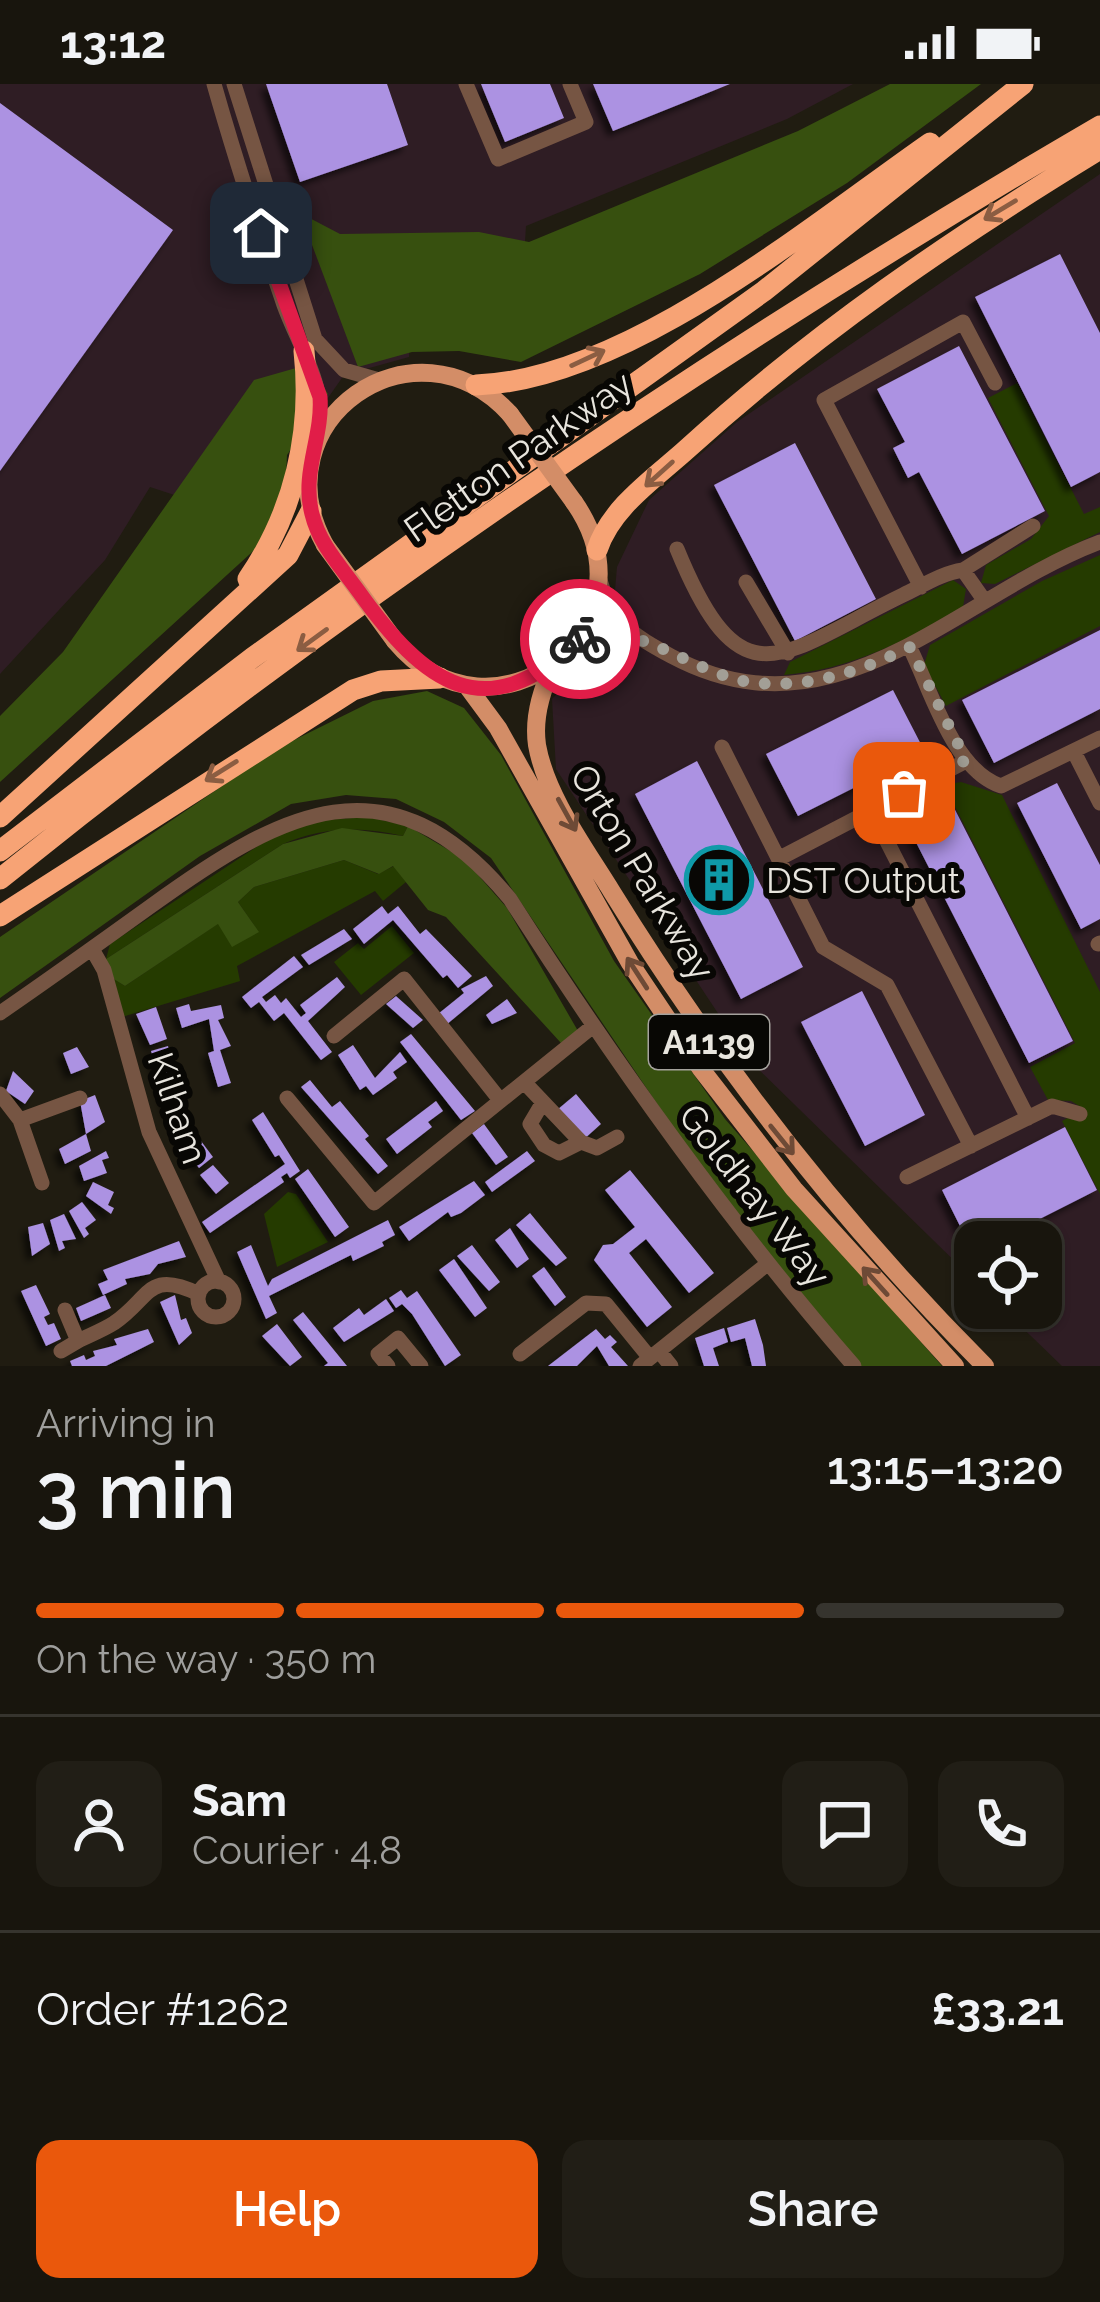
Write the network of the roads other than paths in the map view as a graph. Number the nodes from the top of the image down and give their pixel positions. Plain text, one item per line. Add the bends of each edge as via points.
1 (214, 84) edge
2 (234, 84) edge
3 (466, 84) edge
4 (569, 84) edge
5 (1018, 84) edge
6 (1100, 126) edge
7 (1100, 149) edge
8 (309, 345) junction
9 (379, 380) junction
10 (995, 383) dead end
11 (476, 386) junction
12 (317, 439) junction
13 (311, 512) junction
14 (1033, 526) dead end
15 (1100, 542) edge
16 (677, 549) dead end
17 (597, 550) junction
18 (963, 571) junction
19 (599, 580) junction
20 (746, 582) dead end
21 (921, 587) junction
22 (235, 599) junction
23 (984, 600) junction
24 (624, 631) junction
25 (578, 640) junction
26 (910, 647) junction
27 (788, 653) junction
28 (553, 666) junction
29 (440, 677) junction
30 (467, 686) junction
31 (1100, 739) edge
32 (722, 747) dead end
33 (1074, 752) junction
34 (966, 760) junction
35 (1100, 803) edge
36 (871, 810) junction
37 (0, 817) edge
38 (0, 851) edge
39 (780, 858) junction
40 (0, 879) edge
41 (0, 916) edge
42 (92, 949) junction
43 (0, 1013) edge
44 (592, 1027) junction
45 (334, 1036) dead end
46 (524, 1082) junction
47 (0, 1094) edge
48 (80, 1098) dead end
49 (286, 1098) dead end
50 (500, 1100) junction
51 (543, 1102) junction
52 (1080, 1114) dead end
53 (1028, 1118) junction
54 (20, 1120) junction
55 (616, 1137) dead end
56 (581, 1142) junction
57 (971, 1146) junction
58 (907, 1178) dead end
59 (42, 1183) dead end
60 (766, 1265) junction
61 (219, 1282) junction
62 (199, 1294) junction
63 (64, 1310) dead end
64 (78, 1341) junction
65 (61, 1351) dead end
66 (520, 1354) dead end
67 (650, 1358) edge
68 (388, 1366) edge
69 (421, 1366) edge
70 (671, 1366) edge
71 (854, 1366) edge
72 (955, 1366) edge
73 (985, 1366) edge

1 - 8 street
2 - 8 street
3 - 4 street via 498,159 586,122
11 -> 5 highway via 552,374 730,283
5 - 38 highway, Fletton Parkway via 764,291 252,658
6 -> 40 highway, Fletton Parkway via 703,369 491,512
7 -> 17 highway via 951,240 819,335 629,502
8 - 9 street via 344,370
8 - 12 street via 320,397
8 - 22 highway via 286,516
9 - 11 main road via 434,372
9 - 12 main road via 338,408
10 - 21 street via 963,322 824,400
11 - 17 main road, bridge via 510,414 574,502
12 - 13 main road via 308,475
13 - 22 highway via 288,555
13 - 29 main road, bridge via 325,545 395,641
14 - 18 street
15 - 23 street
16 - 27 street via 721,632 751,655
17 - 19 main road
18 - 21 street
18 - 23 street
19 - 24 street
19 - 25 main road
20 - 27 street
21 - 27 street
22 - 37 highway
23 - 26 street
24 - 25 street
24 - 26 street via 703,670 757,683 848,674
25 - 28 main road
26 - 34 street
28 - 30 main road via 503,686
28 -> 73 main road, Orton Parkway / A1139 via 537,711 541,760 605,881 768,1122
29 - 30 main road
29 -> 41 highway via 353,690
72 -> 30 main road, Orton Parkway / A1139 via 807,1204 701,1069
31 - 33 street
32 - 39 street
33 - 34 street via 1001,786
33 - 35 street
34 - 36 street
36 - 39 street
36 - 53 street
39 - 57 street via 824,946 887,985
42 - 43 street, Goldhay Way
42 - 44 street, Goldhay Way via 245,841 340,808 389,811 480,862
42 - 61 street, Kilham via 148,1132
44 - 46 street
44 - 60 street, Goldhay Way
45 - 50 street via 404,979
46 - 50 street
46 - 51 street
47 - 54 street
48 - 54 street
49 - 50 street via 374,1203
51 - 56 street
51 - 56 street via 530,1124 544,1145 559,1153
52 - 53 street via 1052,1106
53 - 57 street
54 - 59 street
55 - 56 street via 597,1148
57 - 58 street
60 - 67 street
60 - 71 street, Goldhay Way
61 - 62 street
61 - 62 street via 233,1296 224,1315 202,1311
62 - 64 street via 176,1283 150,1286 117,1321
63 - 64 street
64 - 65 street
66 - 67 street via 586,1303 606,1304
67 - 70 street
68 - 69 street via 378,1354 398,1338

